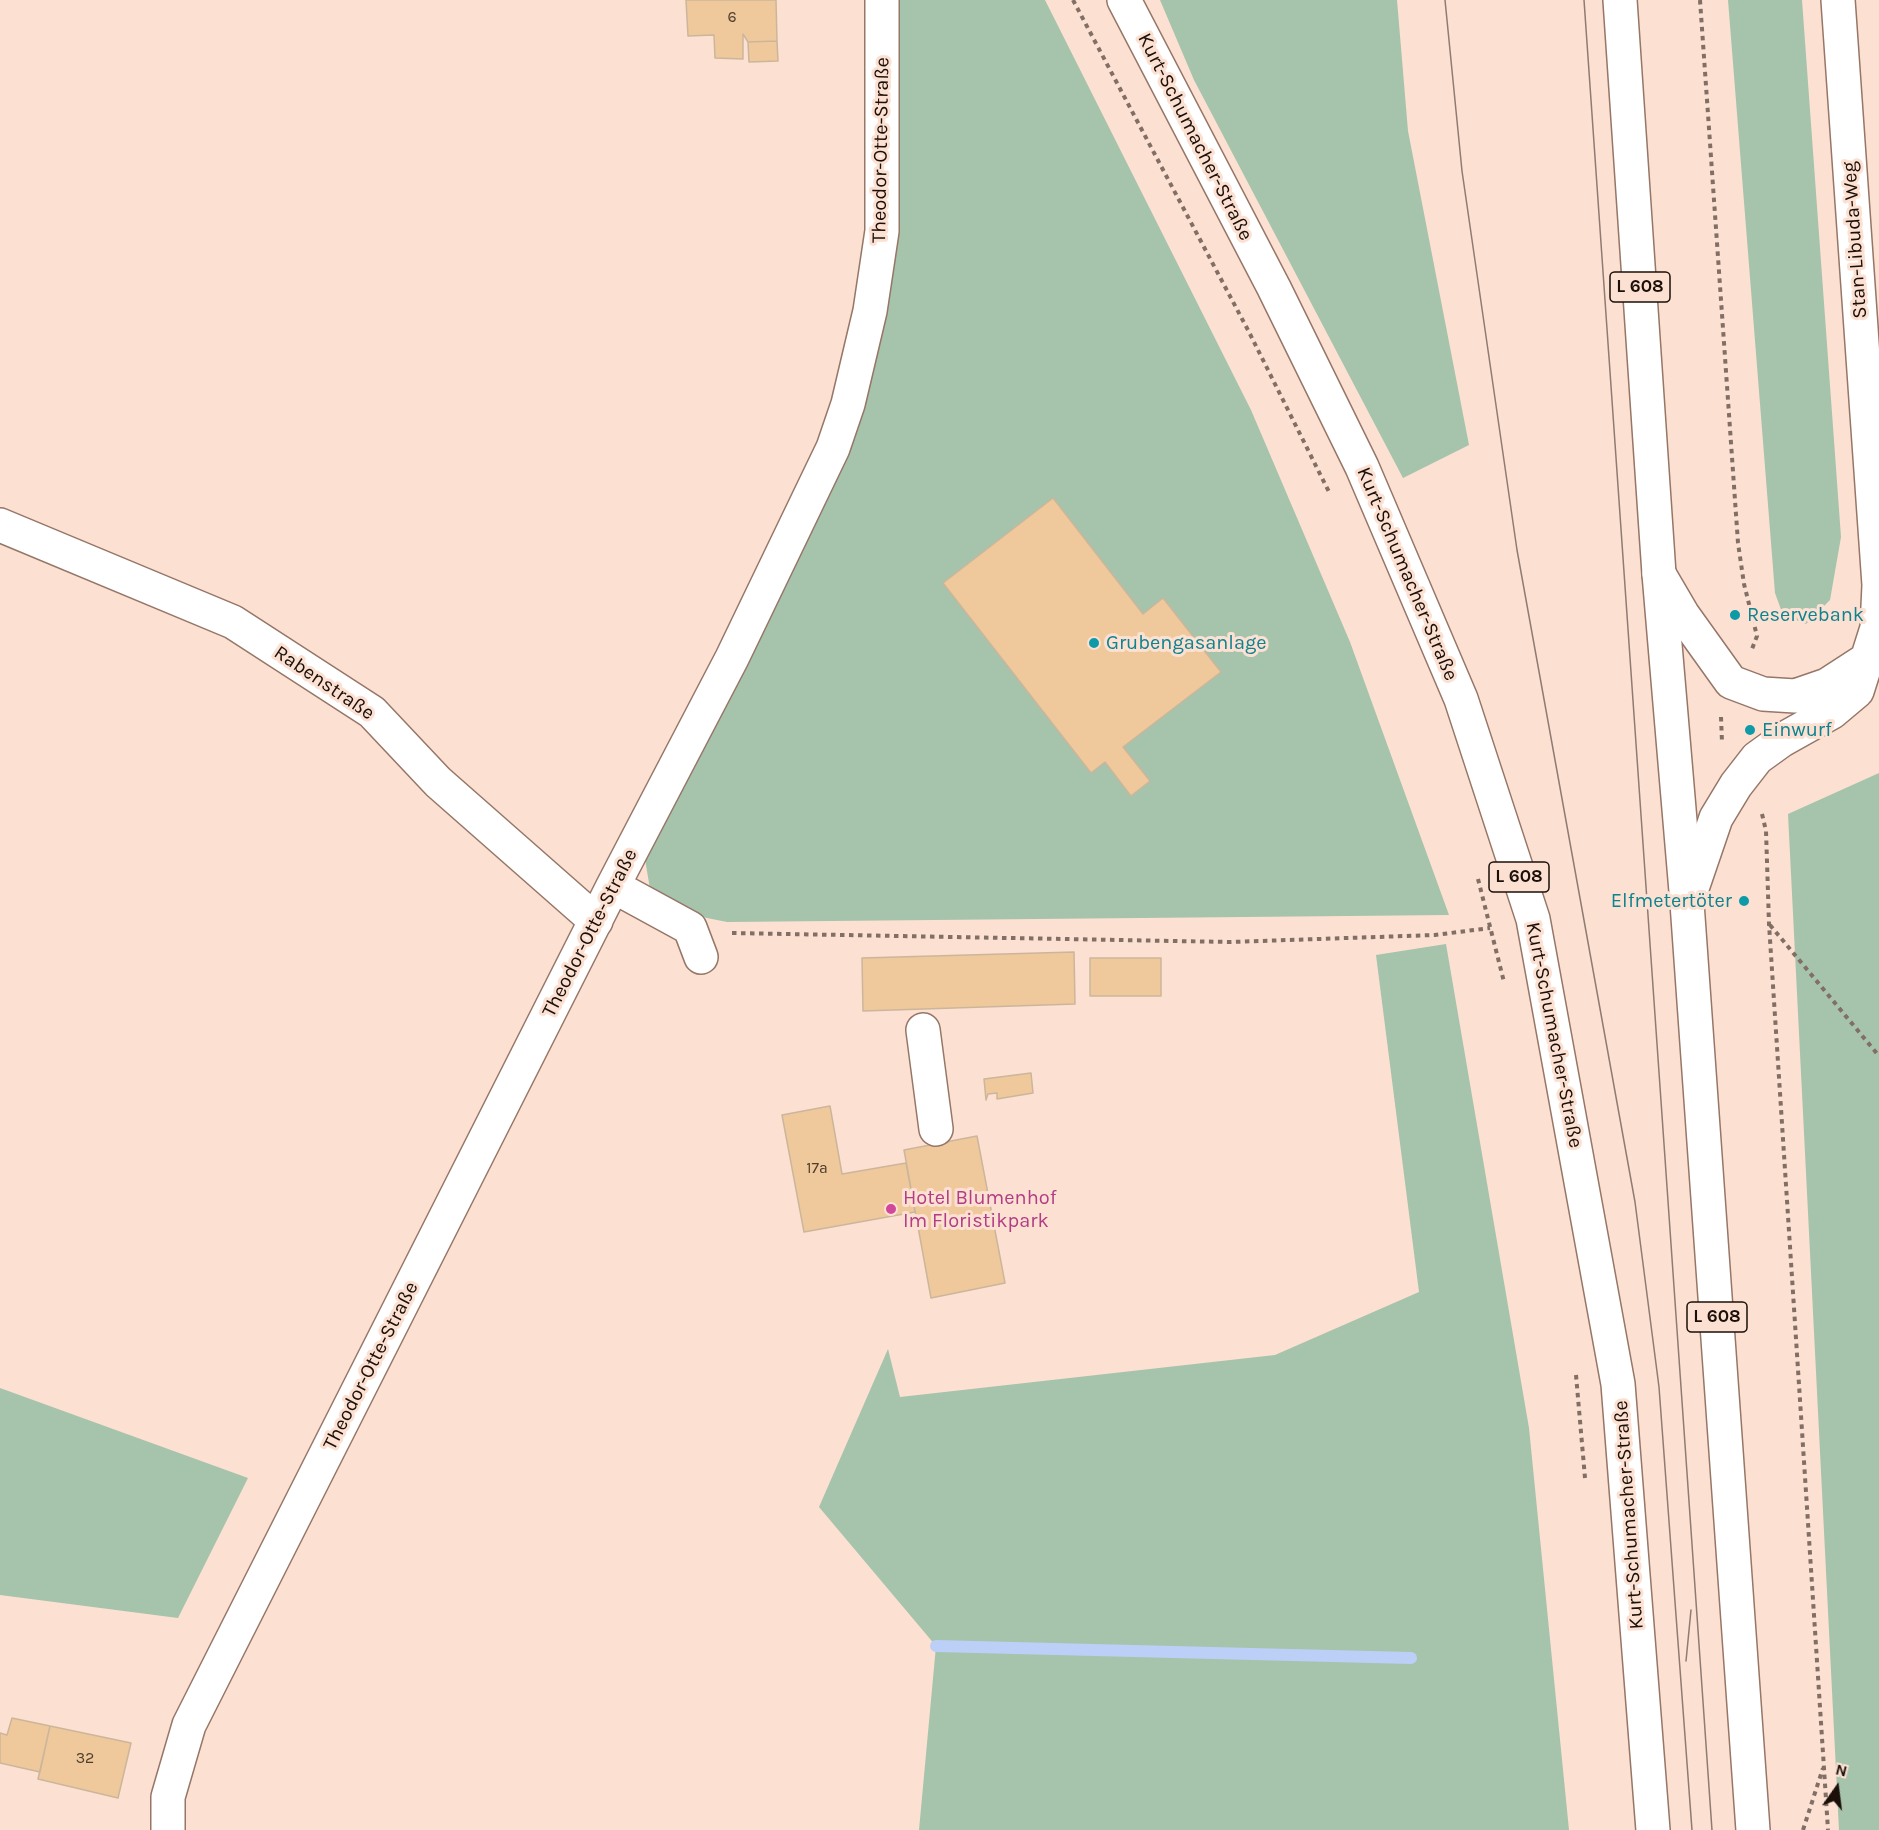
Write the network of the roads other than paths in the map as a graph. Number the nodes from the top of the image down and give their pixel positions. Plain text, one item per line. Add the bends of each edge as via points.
1 (882, 0) edge
2 (1124, 0) edge
3 (1620, 0) edge
4 (1838, 0) edge
5 (1872, 370) edge
6 (0, 525) edge
7 (1659, 574) junction
8 (1873, 658) edge
9 (613, 886) junction
10 (1687, 903) junction
11 (596, 921) junction
12 (696, 942) road end
13 (923, 1030) dead end
14 (936, 1129) dead end
15 (168, 1830) edge
16 (1653, 1830) edge
17 (1753, 1830) edge

1 - 9 street, Theodor-Otte-Straße via 882,231 870,311 848,404 819,479 732,658
2 - 16 street, Kurt-Schumacher-Straße / L 608 via 1362,467 1461,699 1533,919 1618,1384
3 - 7 street, L 608
4 - 5 street, Stan-Libuda-Weg
5 - 8 street, Stan-Libuda-Weg via 1879,585
6 - 11 street, Rabenstraße via 233,622 372,712 438,782
7 - 8 street via 1731,682 1763,694 1796,696 1827,685
7 - 10 street, L 608
8 - 10 street, Stan-Libuda-Weg via 1857,691 1832,712 1757,758 1736,785 1716,818
9 - 11 street, Theodor-Otte-Straße
9 - 12 street
10 - 17 street, L 608
11 - 15 street, Theodor-Otte-Straße via 189,1725 168,1797
13 - 14 street

